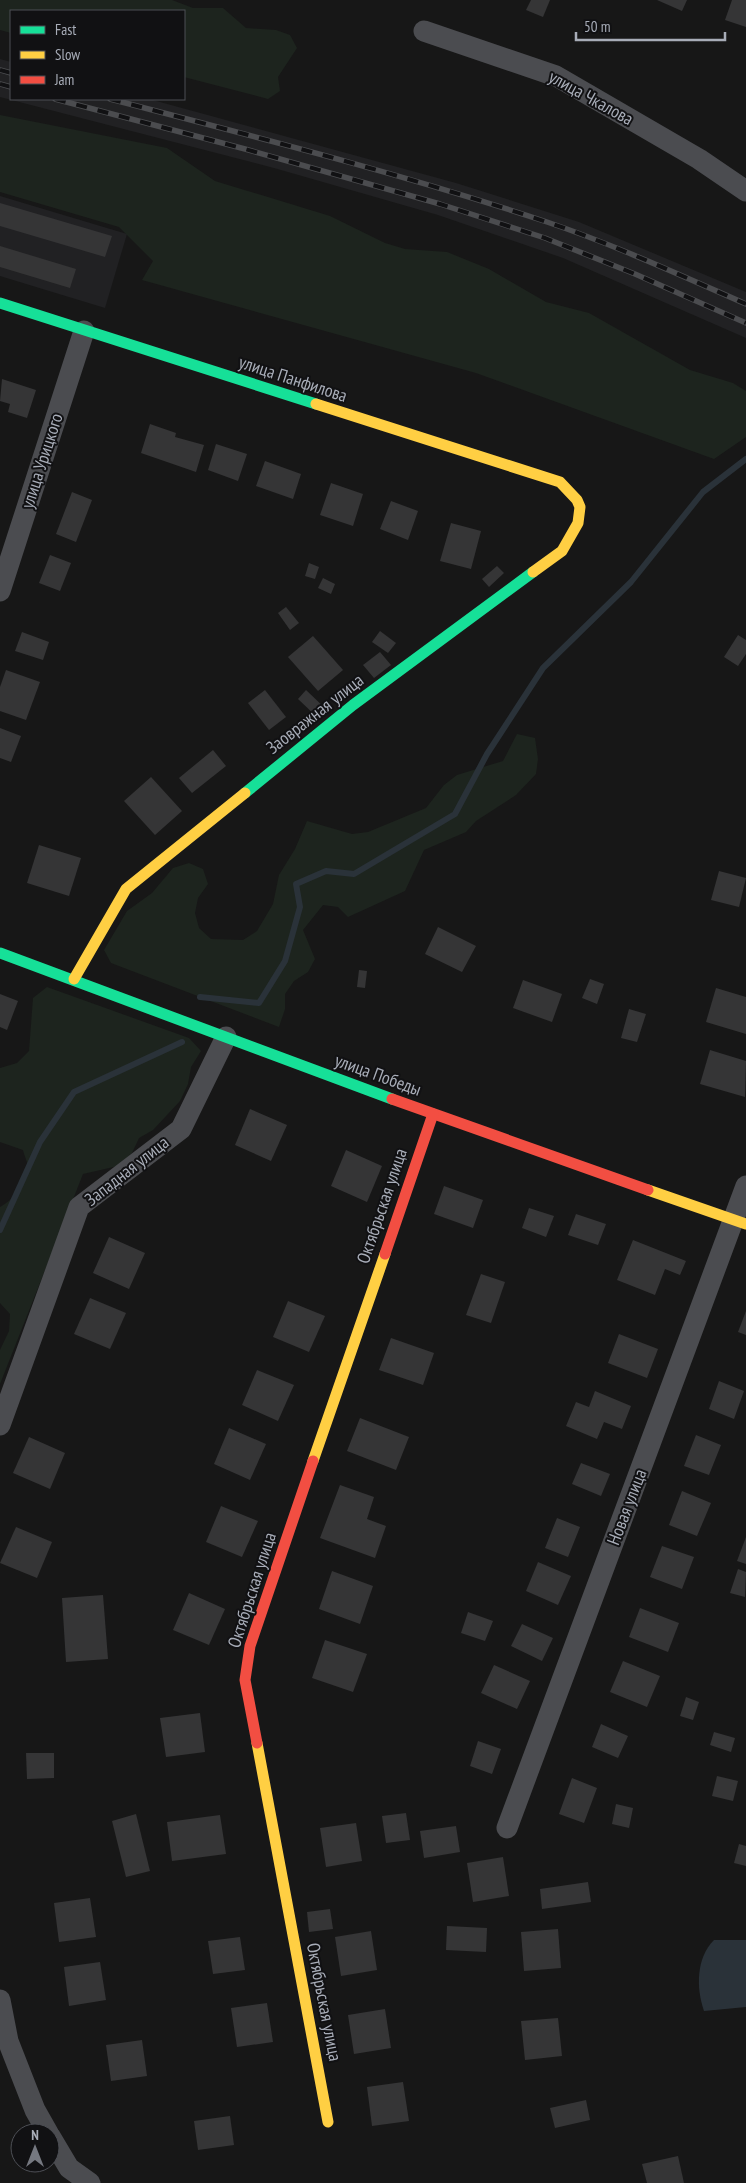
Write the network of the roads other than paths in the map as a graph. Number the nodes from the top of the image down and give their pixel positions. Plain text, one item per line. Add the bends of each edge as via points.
1 (424, 31) dead end
2 (746, 190) edge
3 (0, 302) edge
4 (84, 331) junction
5 (574, 492) joint
6 (0, 591) edge
7 (0, 953) edge
8 (74, 979) junction
9 (226, 1037) junction
10 (432, 1114) junction
11 (746, 1186) edge
12 (740, 1222) edge
13 (0, 1425) edge
14 (506, 1828) dead end
15 (0, 2000) edge
16 (328, 2122) dead end
17 (43, 2123) edge
18 (60, 2153) edge
19 (90, 2183) edge

1 - 2 street, улица Чкалова via 556,76
3 - 4 street, улица Панфилова
4 - 5 street, улица Панфилова via 560,482
4 - 6 street, улица Урицкого
5 - 8 street, Заовражная улица via 582,507 579,524 562,551 353,705 126,889
7 - 8 street, улица Победы
8 - 9 street, улица Победы
9 - 10 street, улица Победы
9 - 13 street, Западная улица via 181,1129 79,1207
10 - 12 street, улица Победы
10 - 16 street, Октябрьская улица via 250,1646 245,1680
11 - 12 street, Новая улица
12 - 14 street, Новая улица
15 - 17 street via 8,2041
18 - 19 street via 69,2168

